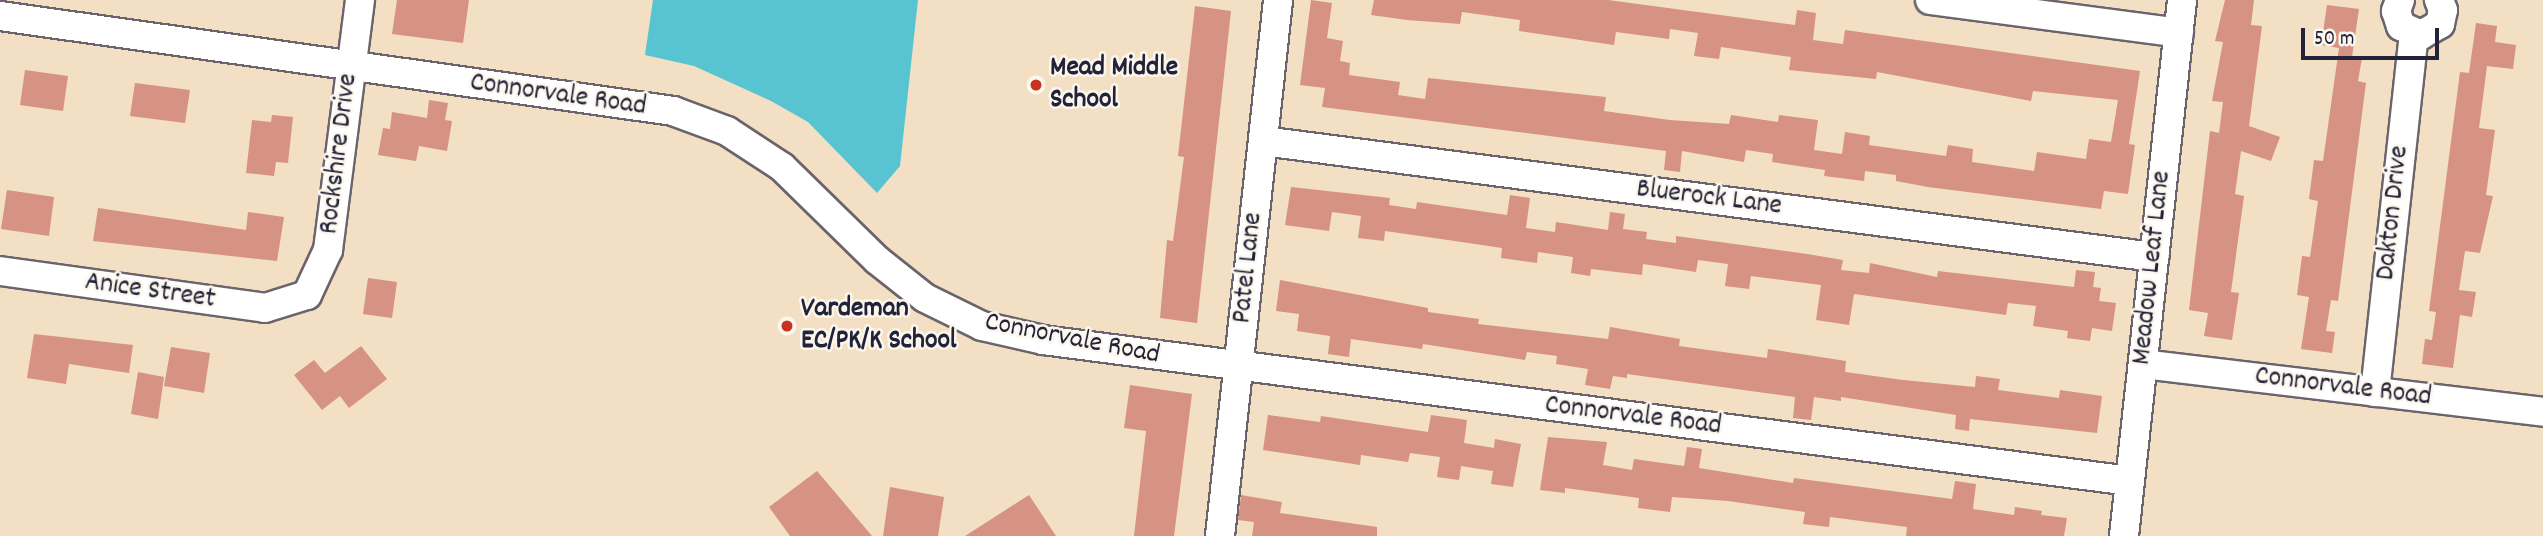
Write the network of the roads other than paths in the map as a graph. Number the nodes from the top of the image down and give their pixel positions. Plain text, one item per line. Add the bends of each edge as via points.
1 (360, 0) edge
2 (1279, 0) edge
3 (1930, 0) edge
4 (2182, 0) edge
5 (2400, 0) edge
6 (2439, 0) edge
7 (0, 16) edge
8 (2179, 33) junction
9 (2414, 35) junction
10 (352, 65) junction
11 (1263, 141) junction
12 (2154, 257) junction
13 (0, 271) edge
14 (299, 298) joint
15 (2143, 364) junction
16 (1238, 367) junction
17 (2375, 392) junction
18 (2543, 412) edge
19 (2130, 481) junction
20 (1220, 536) edge
21 (2124, 536) edge

1 - 10 street, Rockshire Drive
2 - 11 street, Patel Lane
3 - 8 street
4 - 8 street, Meadow Leaf Lane
5 - 9 street via 2398,19
6 - 9 street via 2443,10 2440,24 2429,34
7 - 10 street, Connorvale Road
8 - 12 street, Meadow Leaf Lane
9 - 17 street, Dakton Drive
10 - 14 street, Rockshire Drive via 328,250 307,295
10 - 16 street, Connorvale Road via 673,111 727,131 782,167 896,276 925,298 982,326 1077,346
11 - 12 street, Bluerock Lane
11 - 16 street, Patel Lane
12 - 15 street, Meadow Leaf Lane
13 - 14 street, Anice Street via 265,308
15 - 17 street, Connorvale Road
15 - 19 street, Meadow Leaf Lane
16 - 19 street, Connorvale Road
16 - 20 street, Patel Lane
17 - 18 street, Connorvale Road
19 - 21 street, Meadow Leaf Lane

